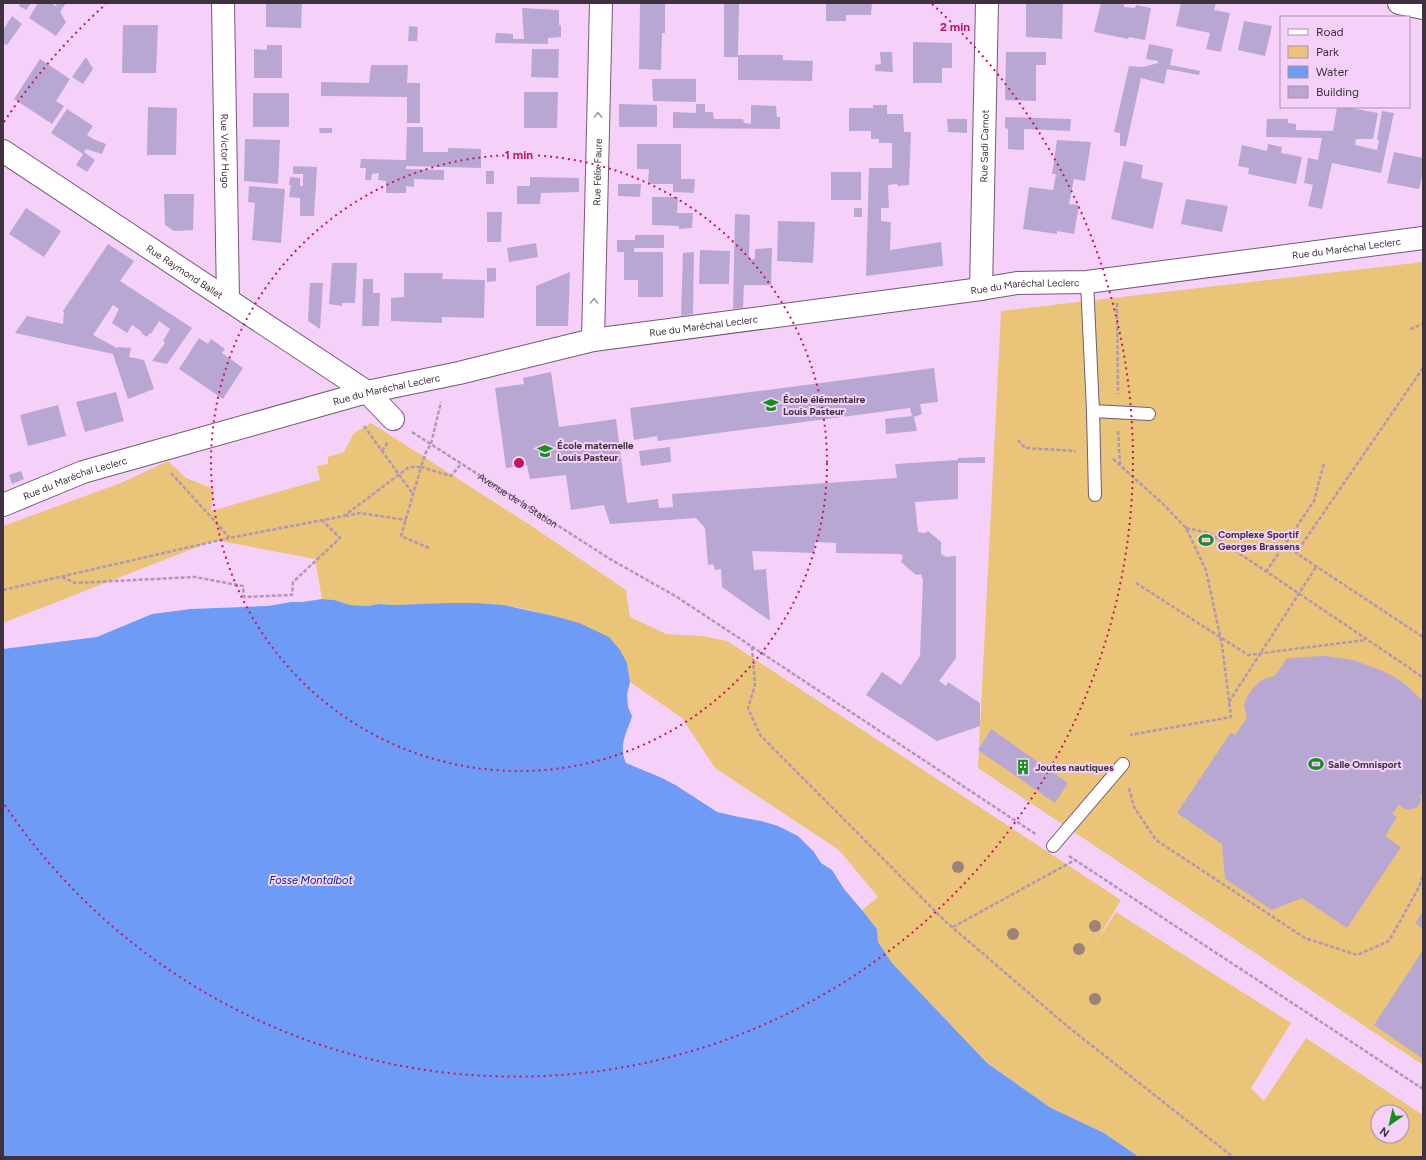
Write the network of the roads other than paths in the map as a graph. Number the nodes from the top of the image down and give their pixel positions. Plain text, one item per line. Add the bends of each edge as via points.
1 (223, 3) edge
2 (601, 3) edge
3 (987, 3) edge
4 (1399, 3) edge
5 (1423, 8) edge
6 (3, 150) edge
7 (1423, 238) edge
8 (1087, 282) junction
9 (981, 289) junction
10 (228, 300) junction
11 (593, 340) junction
12 (366, 392) junction
13 (1094, 411) junction
14 (1149, 414) dead end
15 (393, 420) road end
16 (1095, 495) dead end
17 (3, 505) edge
18 (1122, 764) road end
19 (1053, 846) dead end

1 - 10 street, Rue Victor Hugo
11 -> 2 street, Rue Félix Faure
3 - 9 street, Rue Sadi Carnot
4 - 5 street
6 - 10 street, Rue Raymond Ballet
7 - 8 street, Rue du Maréchal Leclerc
8 - 9 street, Rue du Maréchal Leclerc via 1016,283
8 - 13 lane
9 - 11 street, Rue du Maréchal Leclerc
10 - 12 street, Rue Raymond Ballet
11 - 12 street, Rue du Maréchal Leclerc via 459,373
12 - 15 street
12 - 17 street, Rue du Maréchal Leclerc via 83,472
13 - 14 lane
13 - 16 lane
18 - 19 lane

